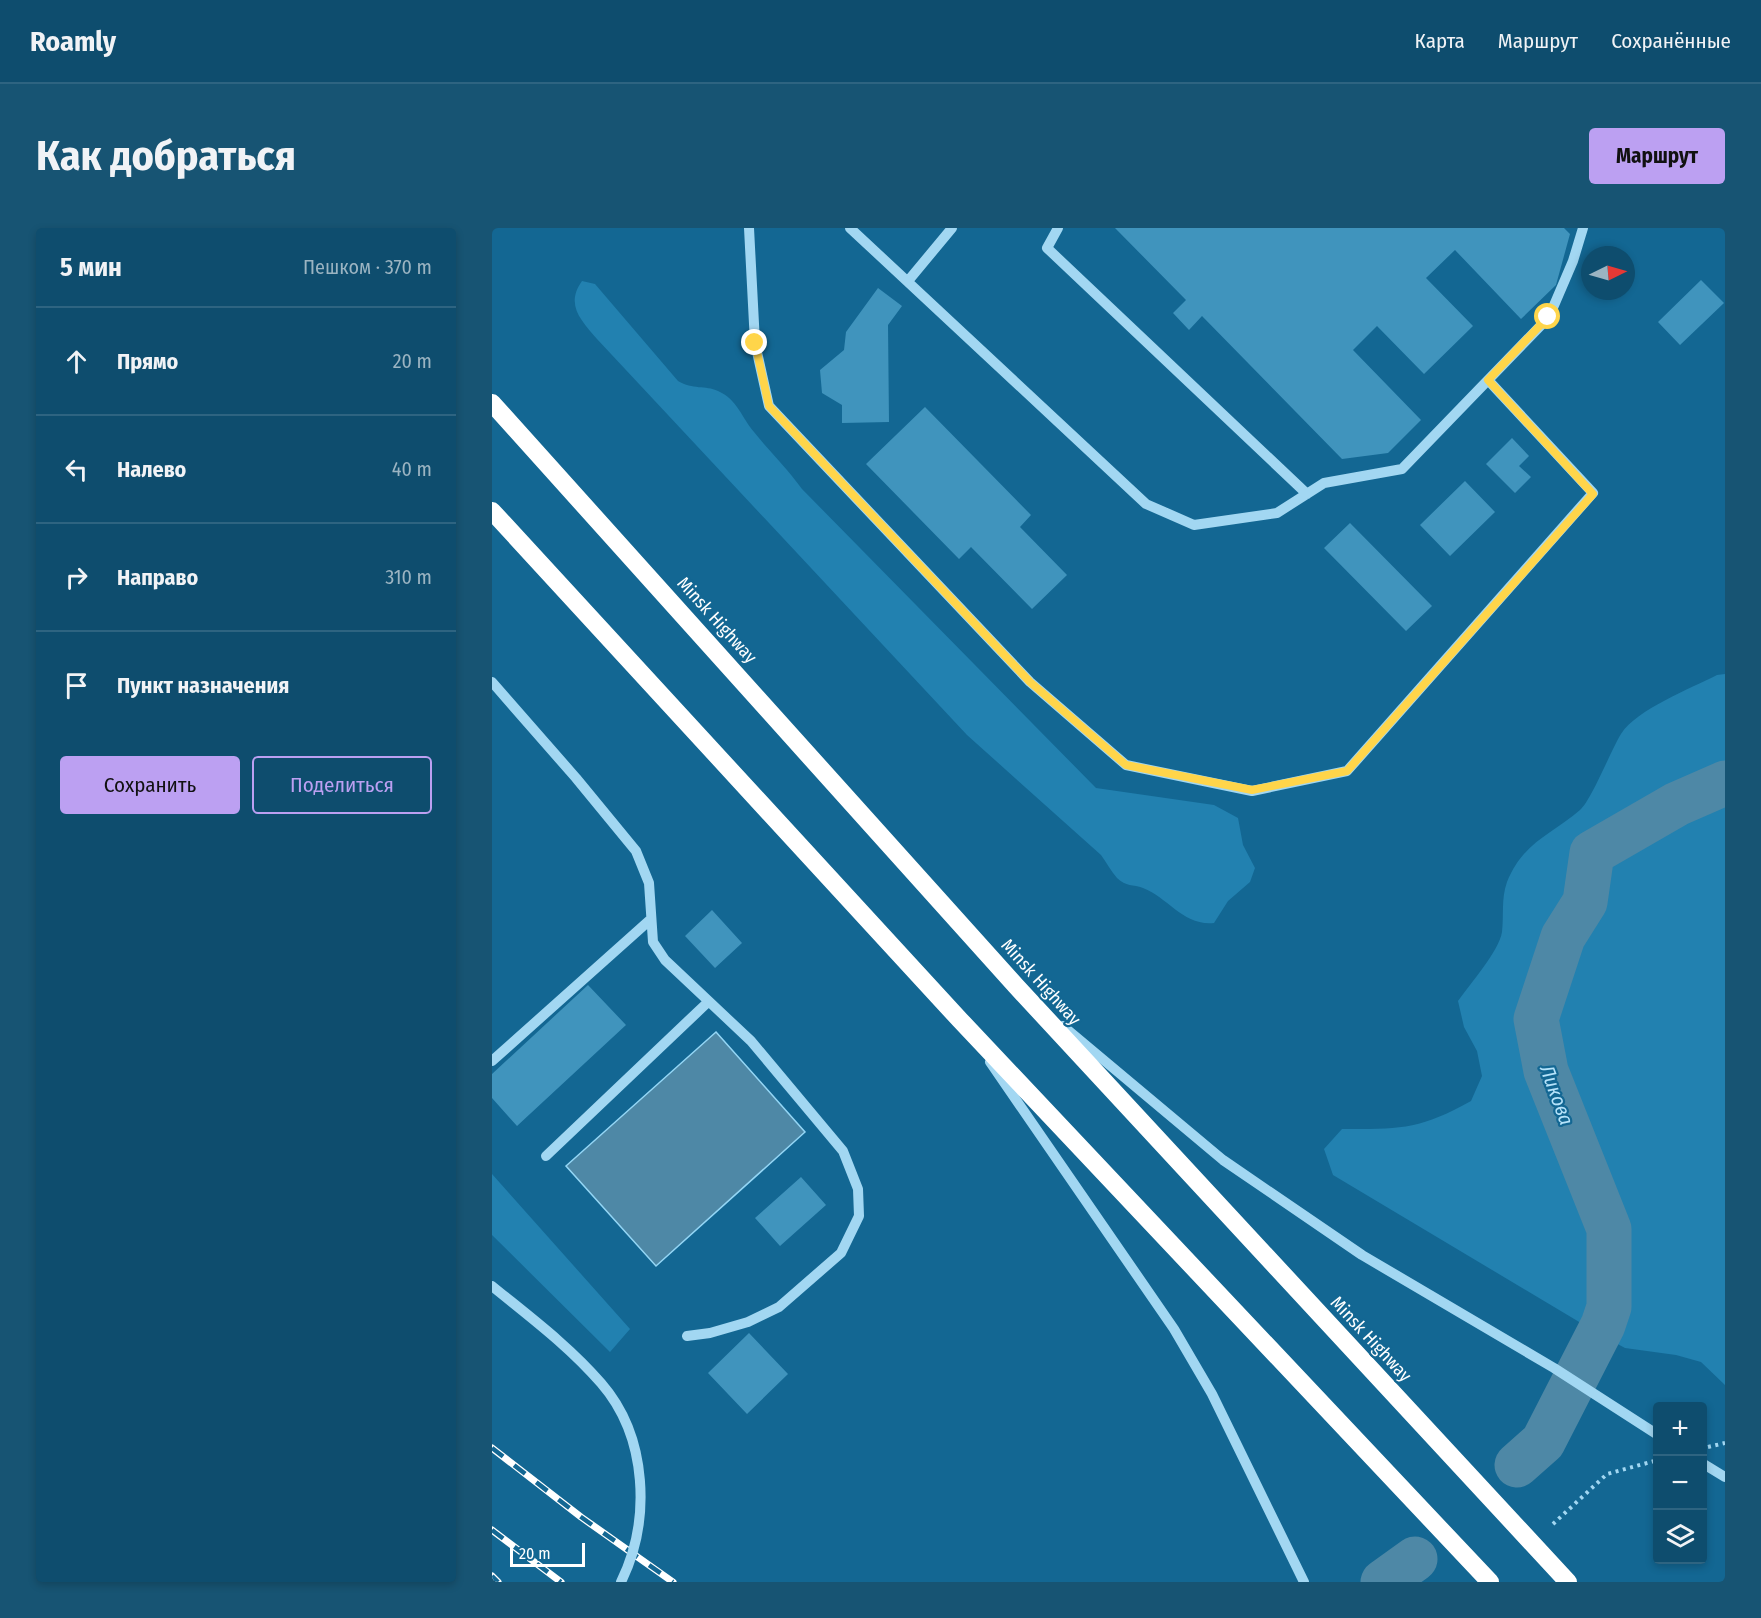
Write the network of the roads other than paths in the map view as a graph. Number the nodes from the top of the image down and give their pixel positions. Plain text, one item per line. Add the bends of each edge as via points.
1 (749, 228) edge
2 (850, 228) edge
3 (952, 228) edge
4 (1058, 228) edge
5 (1583, 228) edge
6 (908, 281) junction
7 (1488, 380) junction
8 (492, 403) edge
9 (1307, 494) junction
10 (492, 511) edge
11 (492, 682) edge
12 (651, 919) junction
13 (1016, 986) junction
14 (708, 1002) junction
15 (960, 1020) junction
16 (492, 1061) edge
17 (546, 1156) dead end
18 (492, 1286) edge
19 (687, 1336) dead end
20 (1653, 1432) edge
21 (1707, 1466) edge
22 (1725, 1477) edge
23 (1485, 1577) edge
24 (621, 1582) edge
25 (1304, 1582) edge
26 (1568, 1582) edge

1 - 7 street via 755,343 769,406 1030,682 1126,765 1252,790 1347,771 1593,494
2 - 6 street
3 - 6 street
4 - 9 street via 1047,248
5 - 7 street via 1548,317
6 - 9 street via 1146,504 1194,525 1277,513
7 - 9 street via 1402,469 1324,483
8 - 13 highway, Minsk Highway
10 - 15 highway
11 - 12 street via 636,851 649,883
12 - 14 street via 653,942 665,960
12 - 16 street
13 - 20 street via 1222,1160 1362,1255 1554,1368
13 - 26 highway, Minsk Highway
14 - 17 street
14 - 19 street via 751,1041 843,1151 858,1189 859,1216 841,1253 779,1308 748,1322
15 - 23 highway
15 - 25 street via 1174,1329 1212,1394
18 - 24 street, bridge via 565,1346 603,1385 630,1434 637,1460 640,1516
21 - 22 street

